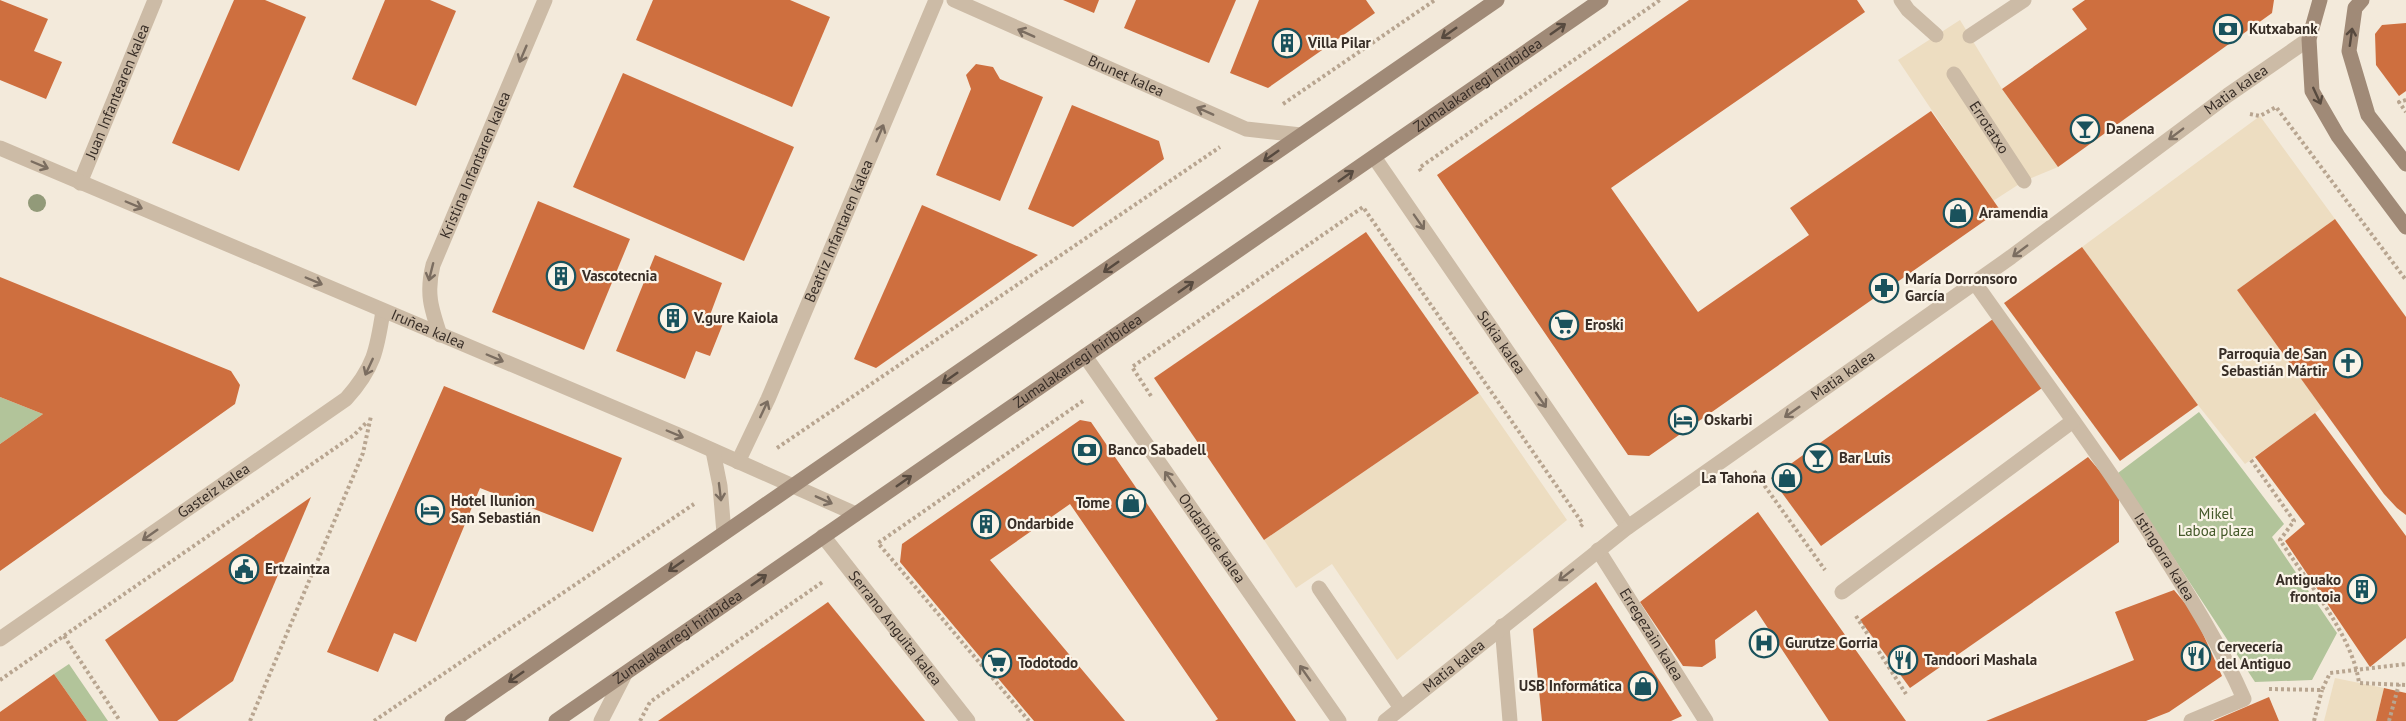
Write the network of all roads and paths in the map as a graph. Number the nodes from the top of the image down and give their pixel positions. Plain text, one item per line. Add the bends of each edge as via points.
1 (155, 0) edge
2 (545, 0) edge
3 (936, 0) edge
4 (954, 0) edge
5 (1435, 0) edge
6 (1497, 0) edge
7 (1601, 0) edge
8 (1660, 0) edge
9 (1901, 0) edge
10 (2024, 0) edge
11 (2320, 0) edge
12 (2358, 4) edge
13 (1936, 35) dead end
14 (1970, 36) dead end
15 (2309, 39) junction
16 (1954, 74) dead end
17 (2406, 100) edge
18 (2240, 111) dead end
19 (2406, 112) edge
20 (1246, 129) junction
21 (1301, 135) junction
22 (0, 148) edge
23 (1374, 157) junction
24 (2406, 164) edge
25 (1425, 178) dead end
26 (2024, 181) dead end
27 (80, 183) junction
28 (2406, 227) edge
29 (2406, 280) edge
30 (1975, 283) junction
31 (383, 310) junction
32 (440, 334) junction
33 (1085, 356) junction
34 (1152, 397) dead end
35 (1083, 401) dead end
36 (2073, 420) junction
37 (713, 450) junction
38 (2251, 460) dead end
39 (744, 464) junction
40 (720, 486) junction
41 (794, 486) junction
42 (856, 514) junction
43 (1577, 516) dead end
44 (1628, 527) junction
45 (724, 533) junction
46 (823, 536) junction
47 (878, 543) junction
48 (1598, 550) junction
49 (846, 566) junction
50 (1319, 588) dead end
51 (1842, 592) dead end
52 (1502, 626) junction
53 (64, 636) junction
54 (0, 639) edge
55 (2406, 664) edge
56 (2357, 670) junction
57 (625, 674) junction
58 (0, 680) edge
59 (2399, 684) junction
60 (2406, 685) edge
61 (2322, 690) junction
62 (2241, 693) junction
63 (1401, 708) junction
64 (120, 721) edge
65 (250, 721) edge
66 (374, 721) edge
67 (452, 721) edge
68 (556, 721) edge
69 (601, 721) edge
70 (640, 721) edge
71 (968, 721) edge
72 (1029, 721) edge
73 (1339, 721) edge
74 (1385, 721) edge
75 (1510, 721) edge
76 (1706, 721) edge
77 (2191, 721) edge
78 (2314, 721) edge
79 (2389, 721) edge

1 - 27 street, Juan Infantearen kalea
2 -> 32 street, Kristina Infantaren kalea via 433,265 430,303
39 -> 3 street, Beatriz Infantaren kalea
20 -> 4 street, Brunet kalea
5 - 20 path
6 -> 21 main road
23 -> 7 main road, Zumalakarregi hiribidea
8 - 25 path via 1419,168
9 - 13 street
10 - 14 street
11 - 15 main road
24 -> 12 main road via 2368,115 2349,51
15 -> 28 main road via 2313,91 2338,136
15 -> 30 street, Matia kalea
16 - 26 street, Errotatxo
17 - 19 path via 2399,102
18 - 29 path via 2260,116 2276,107
20 - 21 street, Brunet kalea
20 - 39 path
21 -> 41 main road
22 -> 27 street, Iruñea kalea
33 -> 23 main road, Zumalakarregi hiribidea
23 -> 44 street, Sukia kalea
27 -> 31 street, Iruñea kalea
30 - 36 street, Istingorra kalea
30 -> 44 street, Matia kalea
31 - 32 street, Iruñea kalea
31 -> 54 street, Gasteiz kalea via 377,350 363,381 346,399
32 -> 37 street, Iruñea kalea
42 -> 33 main road, Zumalakarregi hiribidea
73 -> 33 street, Ondarbide kalea
34 - 43 path via 1132,367 1363,207
35 - 47 path
36 - 51 street
36 - 62 street, Istingorra kalea via 2196,605
37 - 39 street, Iruñea kalea
37 - 40 street
38 - 56 path via 2295,521 2280,540 2346,640
39 - 41 street, Iruñea kalea
40 -> 45 street
40 - 66 path
41 -> 42 street, Iruñea kalea
41 - 45 main road
42 - 46 main road, Zumalakarregi hiribidea
44 - 48 street, Matia kalea
45 -> 67 main road
46 - 49 street, Serrano Anguita kalea
57 -> 46 main road, Zumalakarregi hiribidea
47 - 49 path
47 - 72 path
48 -> 52 street, Matia kalea
48 - 76 street, Erregezain kalea
49 - 70 path via 650,702
49 - 71 street, Serrano Anguita kalea
50 - 63 street
52 - 63 street, Matia kalea
52 - 75 street
53 - 58 path
53 - 64 path
53 - 65 path via 354,435 369,420 363,453
55 - 56 path
56 - 59 path via 2359,683
56 - 61 path via 2330,673
57 - 68 main road, Zumalakarregi hiribidea
57 - 69 street
59 - 60 path
59 - 79 path
61 - 62 path
61 - 78 path
62 - 77 street
63 - 74 street, Matia kalea

